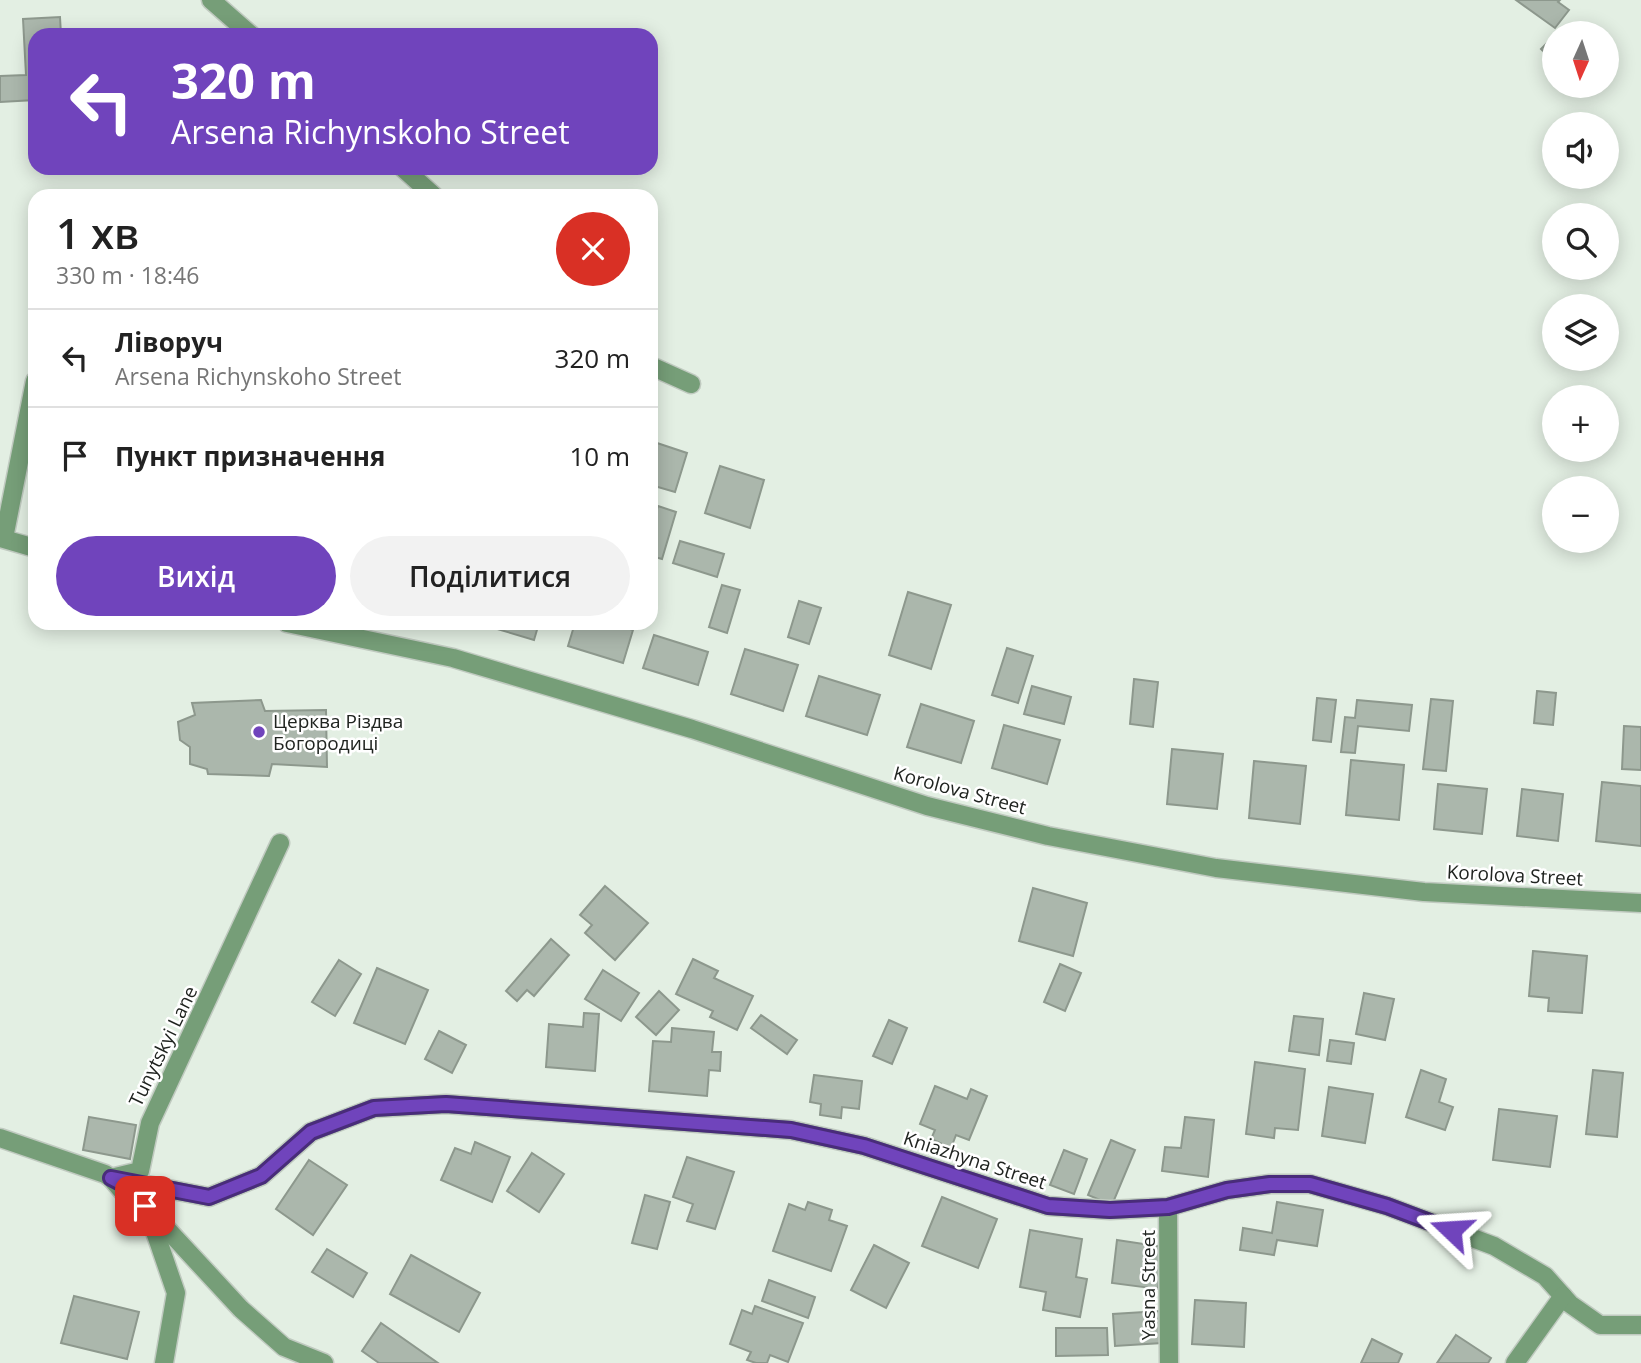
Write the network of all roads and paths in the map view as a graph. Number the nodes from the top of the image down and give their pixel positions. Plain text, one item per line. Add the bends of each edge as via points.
1 (211, 0) edge
2 (243, 28) edge
3 (410, 175) edge
4 (426, 189) edge
5 (658, 369) edge
6 (691, 384) dead end
7 (28, 414) edge
8 (2, 538) edge
9 (28, 546) edge
10 (320, 630) edge
11 (280, 843) dead end
12 (1641, 903) edge
13 (0, 1138) edge
14 (111, 1178) junction
15 (1168, 1207) junction
16 (1563, 1296) junction
17 (1641, 1325) edge
18 (164, 1363) edge
19 (324, 1363) edge
20 (1169, 1363) edge
21 (1515, 1363) edge

1 - 2 street
3 - 4 street
5 - 6 street
7 - 8 street
8 - 9 street
10 - 12 street, Korolova Street via 453,658 927,806 1048,836 1216,868 1354,884
11 - 14 street, Tunytskyi Lane via 150,1123 140,1171
13 - 14 street, Kniazhyna Street
14 - 15 street, Kniazhyna Street via 209,1197 261,1176 311,1132 374,1108 446,1104 791,1130 864,1146 1048,1206
14 - 18 street via 153,1226 176,1293
14 - 19 street via 130,1188 241,1309 284,1347
15 - 16 street, Kniazhyna Street via 1227,1190 1310,1184 1387,1206 1494,1246 1545,1276
15 - 20 street, Yasna Street
16 - 17 street, Kniazhyna Street via 1600,1325
16 - 21 street

